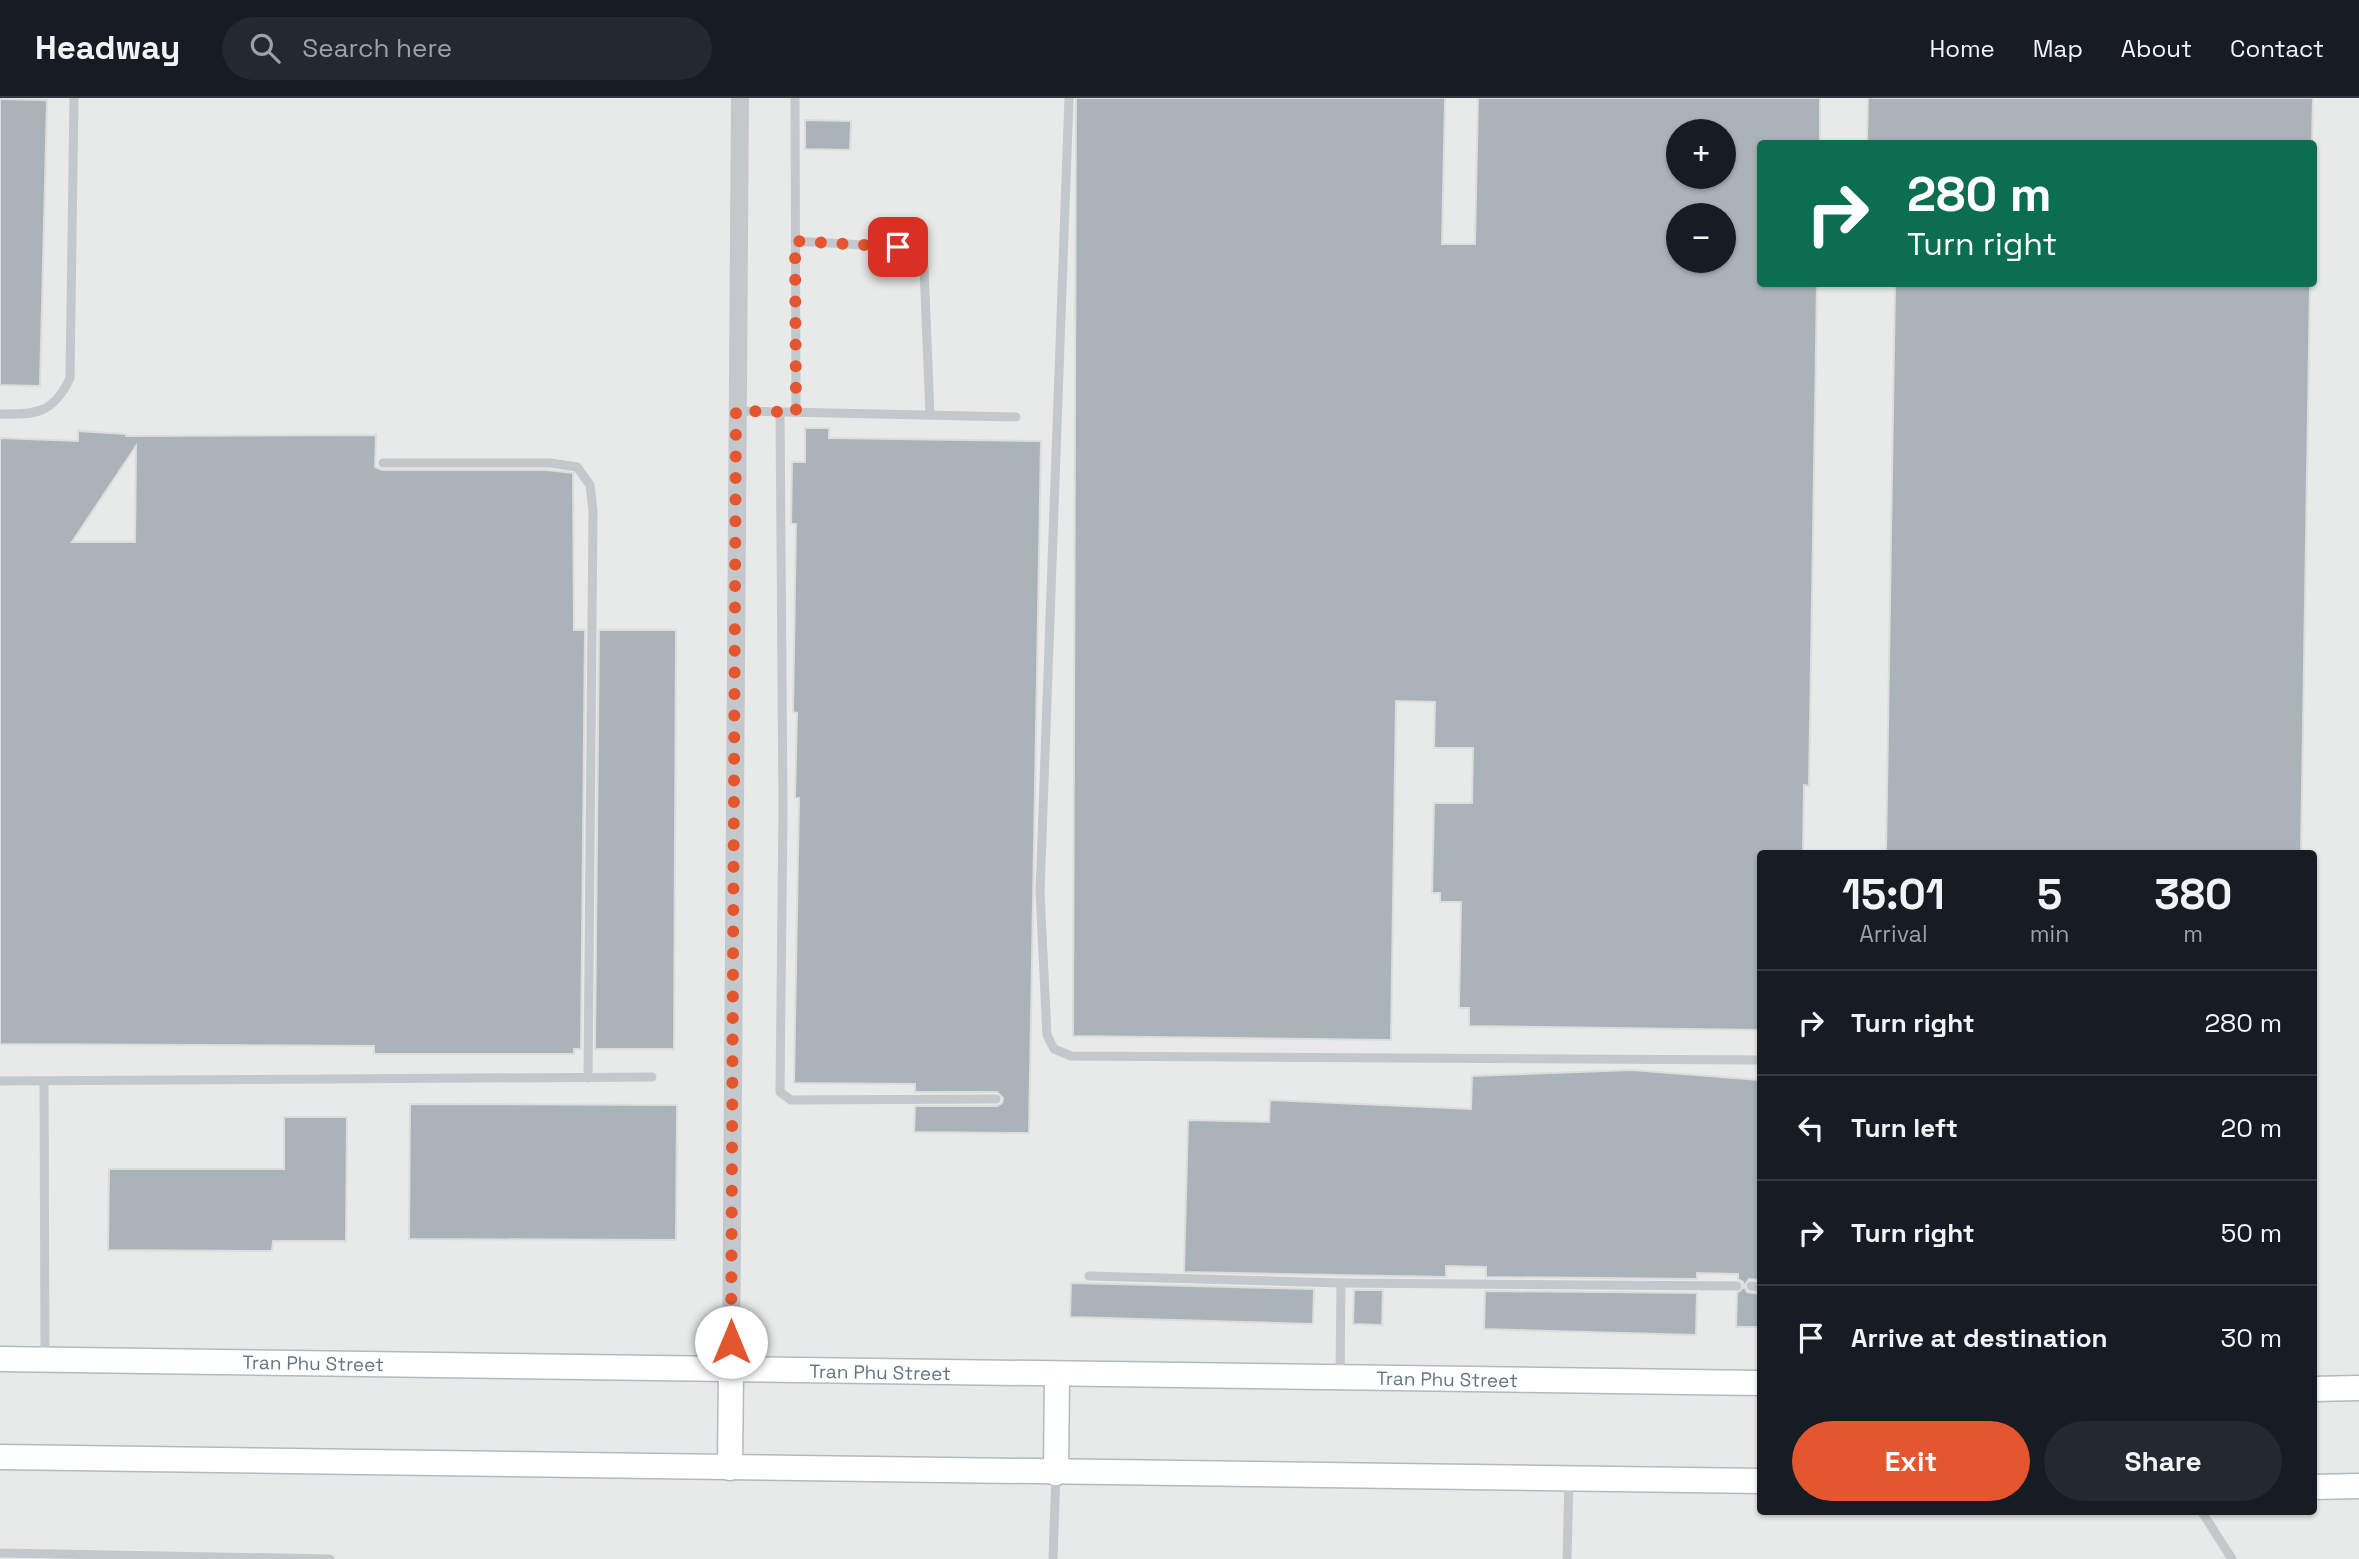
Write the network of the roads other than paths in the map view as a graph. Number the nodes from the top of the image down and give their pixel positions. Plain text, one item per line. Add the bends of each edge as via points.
1 (74, 98) edge
2 (740, 98) edge
3 (795, 98) edge
4 (1069, 98) edge
5 (795, 241) junction
6 (736, 411) junction
7 (780, 412) junction
8 (796, 412) junction
9 (0, 414) edge
10 (930, 415) junction
11 (1016, 417) dead end
12 (383, 463) dead end
13 (1757, 1060) edge
14 (652, 1077) dead end
15 (588, 1078) junction
16 (0, 1081) edge
17 (44, 1082) junction
18 (996, 1099) dead end
19 (1089, 1276) dead end
20 (1341, 1283) junction
21 (1737, 1286) dead end
22 (0, 1359) edge
23 (45, 1359) junction
24 (730, 1369) junction
25 (1057, 1375) junction
26 (1340, 1378) junction
27 (1757, 1382) edge
28 (2359, 1388) edge
29 (2317, 1389) edge
30 (0, 1457) edge
31 (730, 1468) junction
32 (1056, 1473) junction
33 (1569, 1479) junction
34 (1757, 1481) edge
35 (2359, 1486) edge
36 (2317, 1487) edge
37 (2204, 1515) edge
38 (0, 1553) edge
39 (301, 1559) edge
40 (330, 1559) edge
41 (1053, 1559) edge
42 (1567, 1559) edge
43 (2232, 1559) edge

1 - 9 lane via 70,378 49,408 25,415
2 - 6 street
3 - 5 lane
4 - 13 lane via 1040,892 1047,1035 1055,1049 1071,1056
5 - 8 lane
5 - 10 lane via 898,247 918,253 924,267
6 - 7 lane
6 - 24 street
7 - 8 lane
7 - 18 lane via 780,1092 791,1100
8 - 10 lane
10 - 11 lane
12 - 15 lane via 550,463 577,467 590,485
14 - 15 lane
15 - 17 lane
16 - 17 lane
17 - 23 lane
19 - 20 lane
20 - 21 lane
20 - 26 lane
22 - 23 main road, Tran Phu Street
23 - 24 main road, Tran Phu Street
24 - 25 main road, Tran Phu Street
24 - 31 main road
25 - 26 main road, Tran Phu Street
25 - 32 main road
26 - 27 main road, Tran Phu Street
28 - 29 main road
30 - 31 main road
31 - 32 main road
32 - 33 main road
32 - 41 lane
33 - 34 main road
33 - 42 lane
35 - 36 main road
37 - 43 lane
38 - 39 lane
39 - 40 lane

